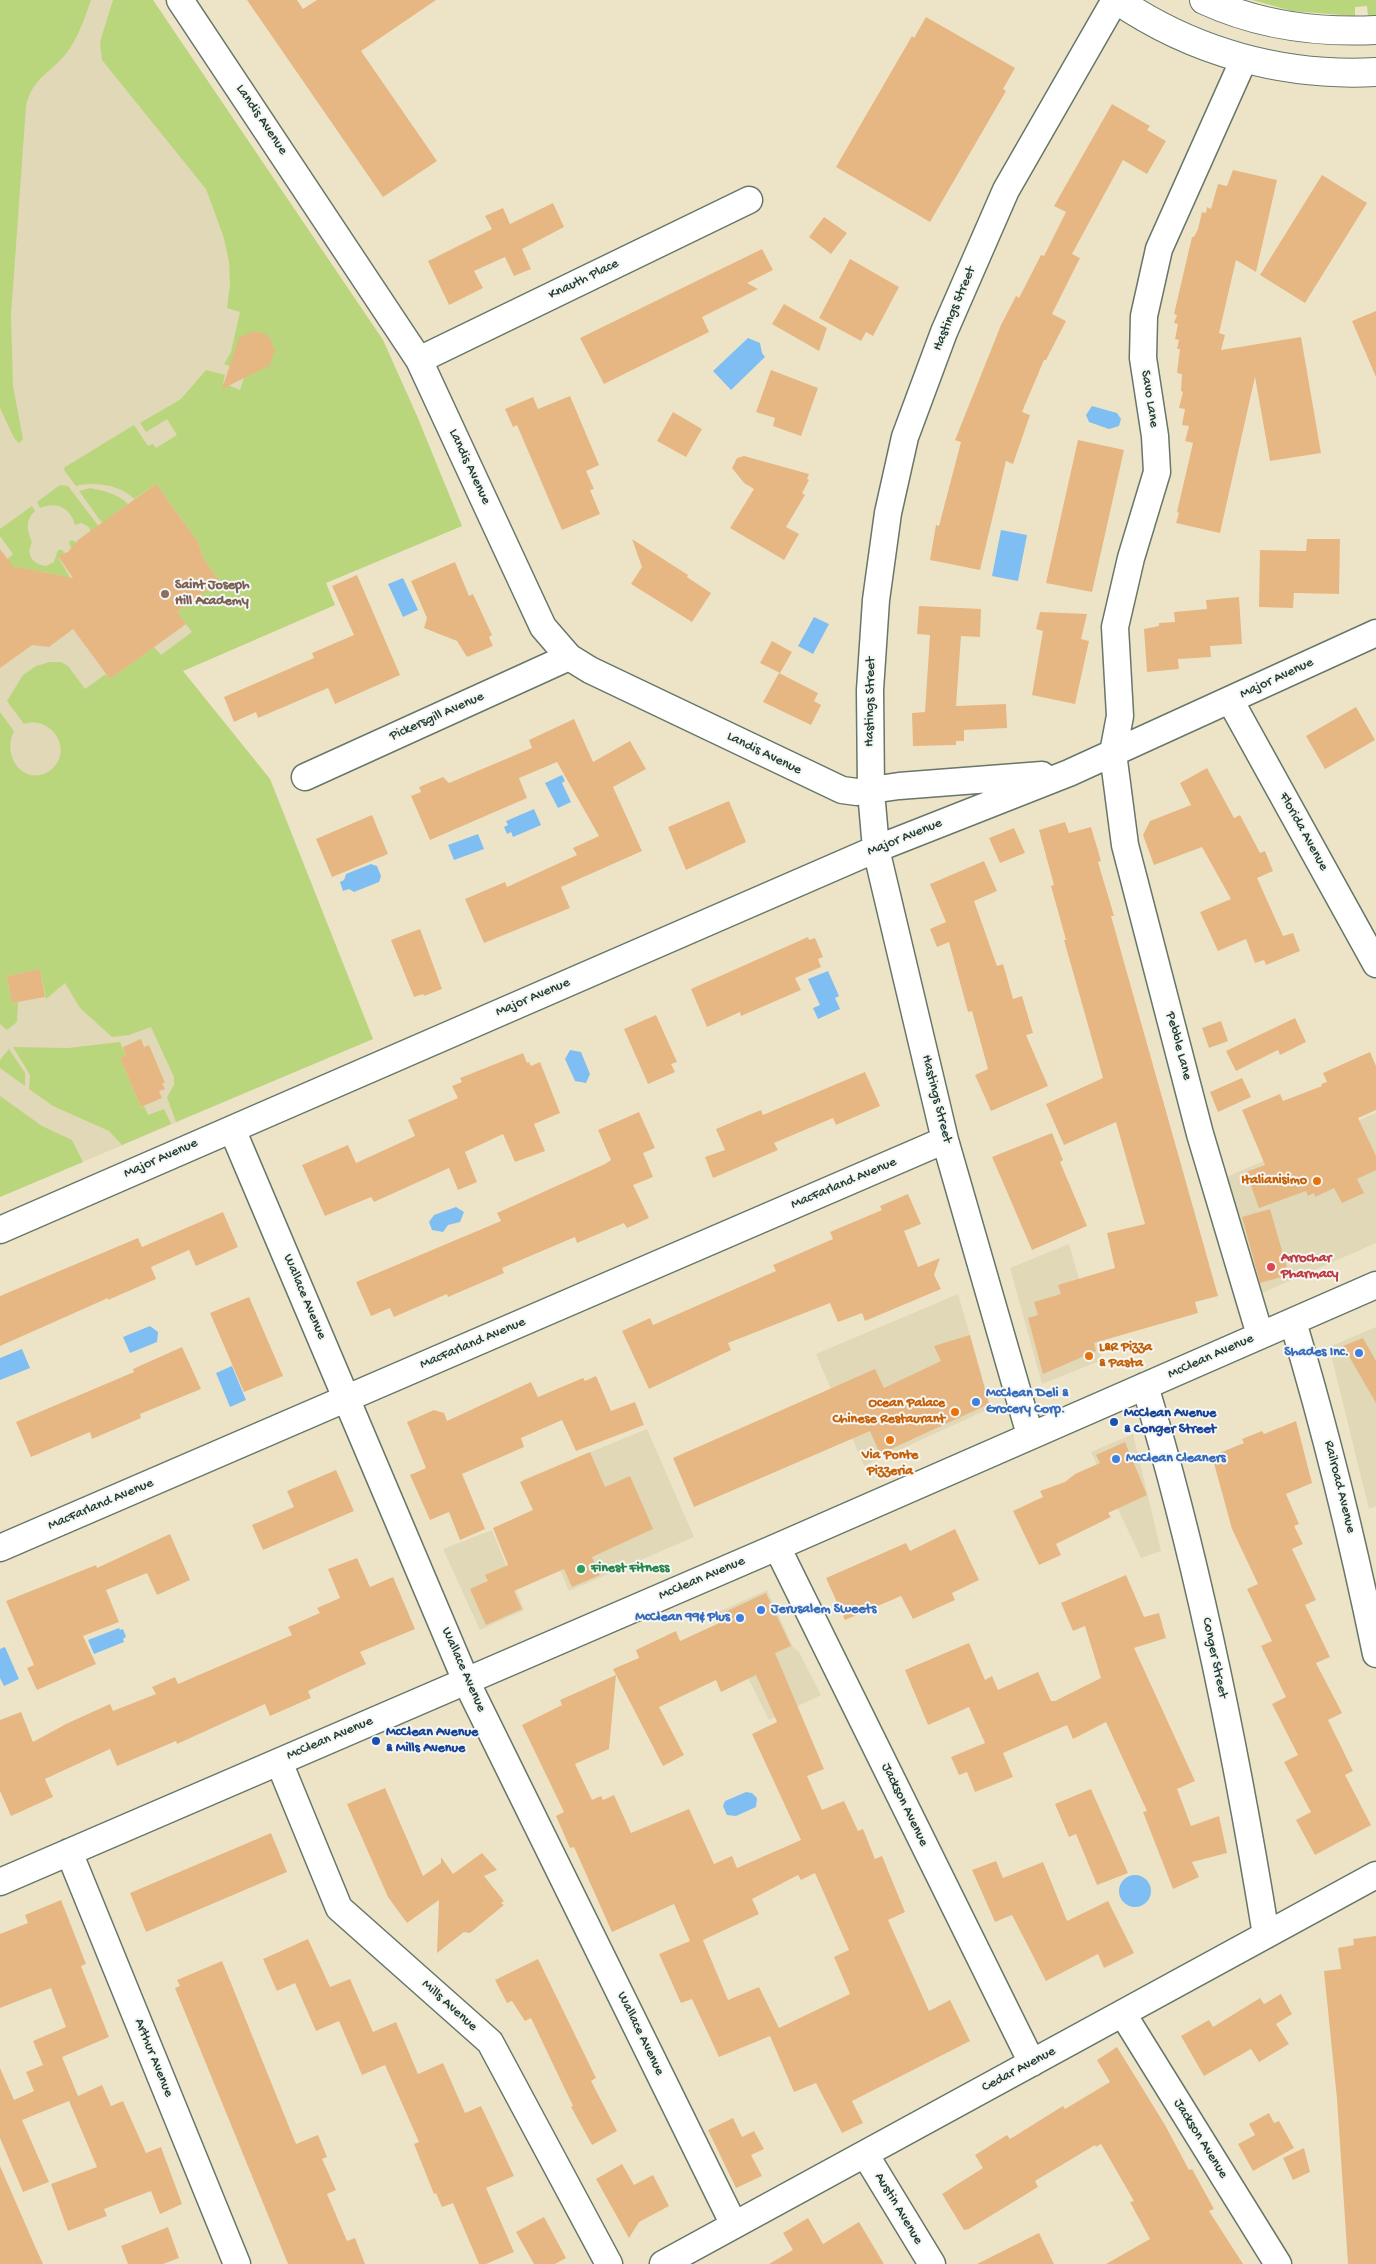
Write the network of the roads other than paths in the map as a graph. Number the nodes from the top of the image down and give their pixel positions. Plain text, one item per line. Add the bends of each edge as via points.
1 (180, 0) edge
2 (1116, 0) edge
3 (1204, 0) edge
4 (1376, 30) edge
5 (1244, 59) junction
6 (1376, 72) edge
7 (749, 200) dead end
8 (419, 360) junction
9 (1376, 634) edge
10 (568, 657) junction
11 (1230, 700) junction
12 (1113, 753) junction
13 (1069, 773) junction
14 (305, 777) dead end
15 (871, 791) junction
16 (876, 849) junction
17 (1376, 964) edge
18 (232, 1129) junction
19 (945, 1140) junction
20 (0, 1230) edge
21 (1376, 1285) edge
22 (1293, 1322) junction
23 (1260, 1335) junction
24 (1145, 1386) junction
25 (347, 1399) junction
26 (1030, 1435) junction
27 (777, 1547) junction
28 (0, 1548) edge
29 (1376, 1654) edge
30 (466, 1680) junction
31 (279, 1762) junction
32 (69, 1852) junction
33 (1376, 1875) edge
34 (0, 1882) edge
35 (1266, 1935) junction
36 (1123, 2014) junction
37 (1032, 2063) junction
38 (865, 2154) junction
39 (734, 2225) junction
40 (237, 2264) edge
41 (609, 2264) edge
42 (663, 2264) edge
43 (932, 2264) edge
44 (1278, 2264) edge

1 - 8 street, Landis Avenue
2 - 5 main road via 1190,41
2 - 15 street, Hastings Street via 1006,190 944,332 904,437 888,513 876,600 870,690
3 - 4 main road via 1237,13 1284,25 1316,30
5 - 6 main road via 1324,72
5 - 12 street, Savo Lane via 1160,249 1144,316 1143,358 1157,472 1131,558 1115,627 1120,716
7 - 8 street, Knauth Place
8 - 10 street, Landis Avenue via 543,627
9 - 11 street, Major Avenue
10 - 14 street, Pickersgill Avenue
10 - 15 street, Landis Avenue via 823,782 842,790
11 - 12 street, Major Avenue
11 - 17 street, Florida Avenue
12 - 13 street, Major Avenue
12 - 23 street, Pebble Lane via 1125,846 1200,1134
13 - 15 street, Major Avenue
13 - 16 street, Major Avenue
15 - 16 street, Hastings Street
16 - 18 street, Major Avenue
16 - 19 street, Hastings Street
18 - 20 street, Major Avenue
18 - 25 street, Wallace Avenue
19 - 25 street, MacFarland Avenue
19 - 26 street, Hastings Street
21 - 22 street, McClean Avenue
22 - 23 street, McClean Avenue
22 - 29 street, Railroad Avenue via 1339,1488
23 - 24 street, McClean Avenue
24 - 26 street, McClean Avenue
24 - 35 street, Conger Street via 1189,1546 1231,1739
25 - 28 street, MacFarland Avenue
25 - 30 street, Wallace Avenue
26 - 27 street, McClean Avenue
27 - 30 street, McClean Avenue
27 - 37 street, Jackson Avenue
30 - 31 street, McClean Avenue
30 - 39 street, Wallace Avenue
31 - 32 street, McClean Avenue
31 - 41 street, Mills Avenue via 339,1908 490,2042
32 - 34 street, McClean Avenue
32 - 40 street, Arthur Avenue
33 - 35 street, Cedar Avenue
35 - 36 street, Cedar Avenue
36 - 37 street, Cedar Avenue
36 - 44 street, Jackson Avenue
37 - 38 street, Cedar Avenue
38 - 39 street, Cedar Avenue
38 - 43 street, Austin Avenue
39 - 42 street, Cedar Avenue

